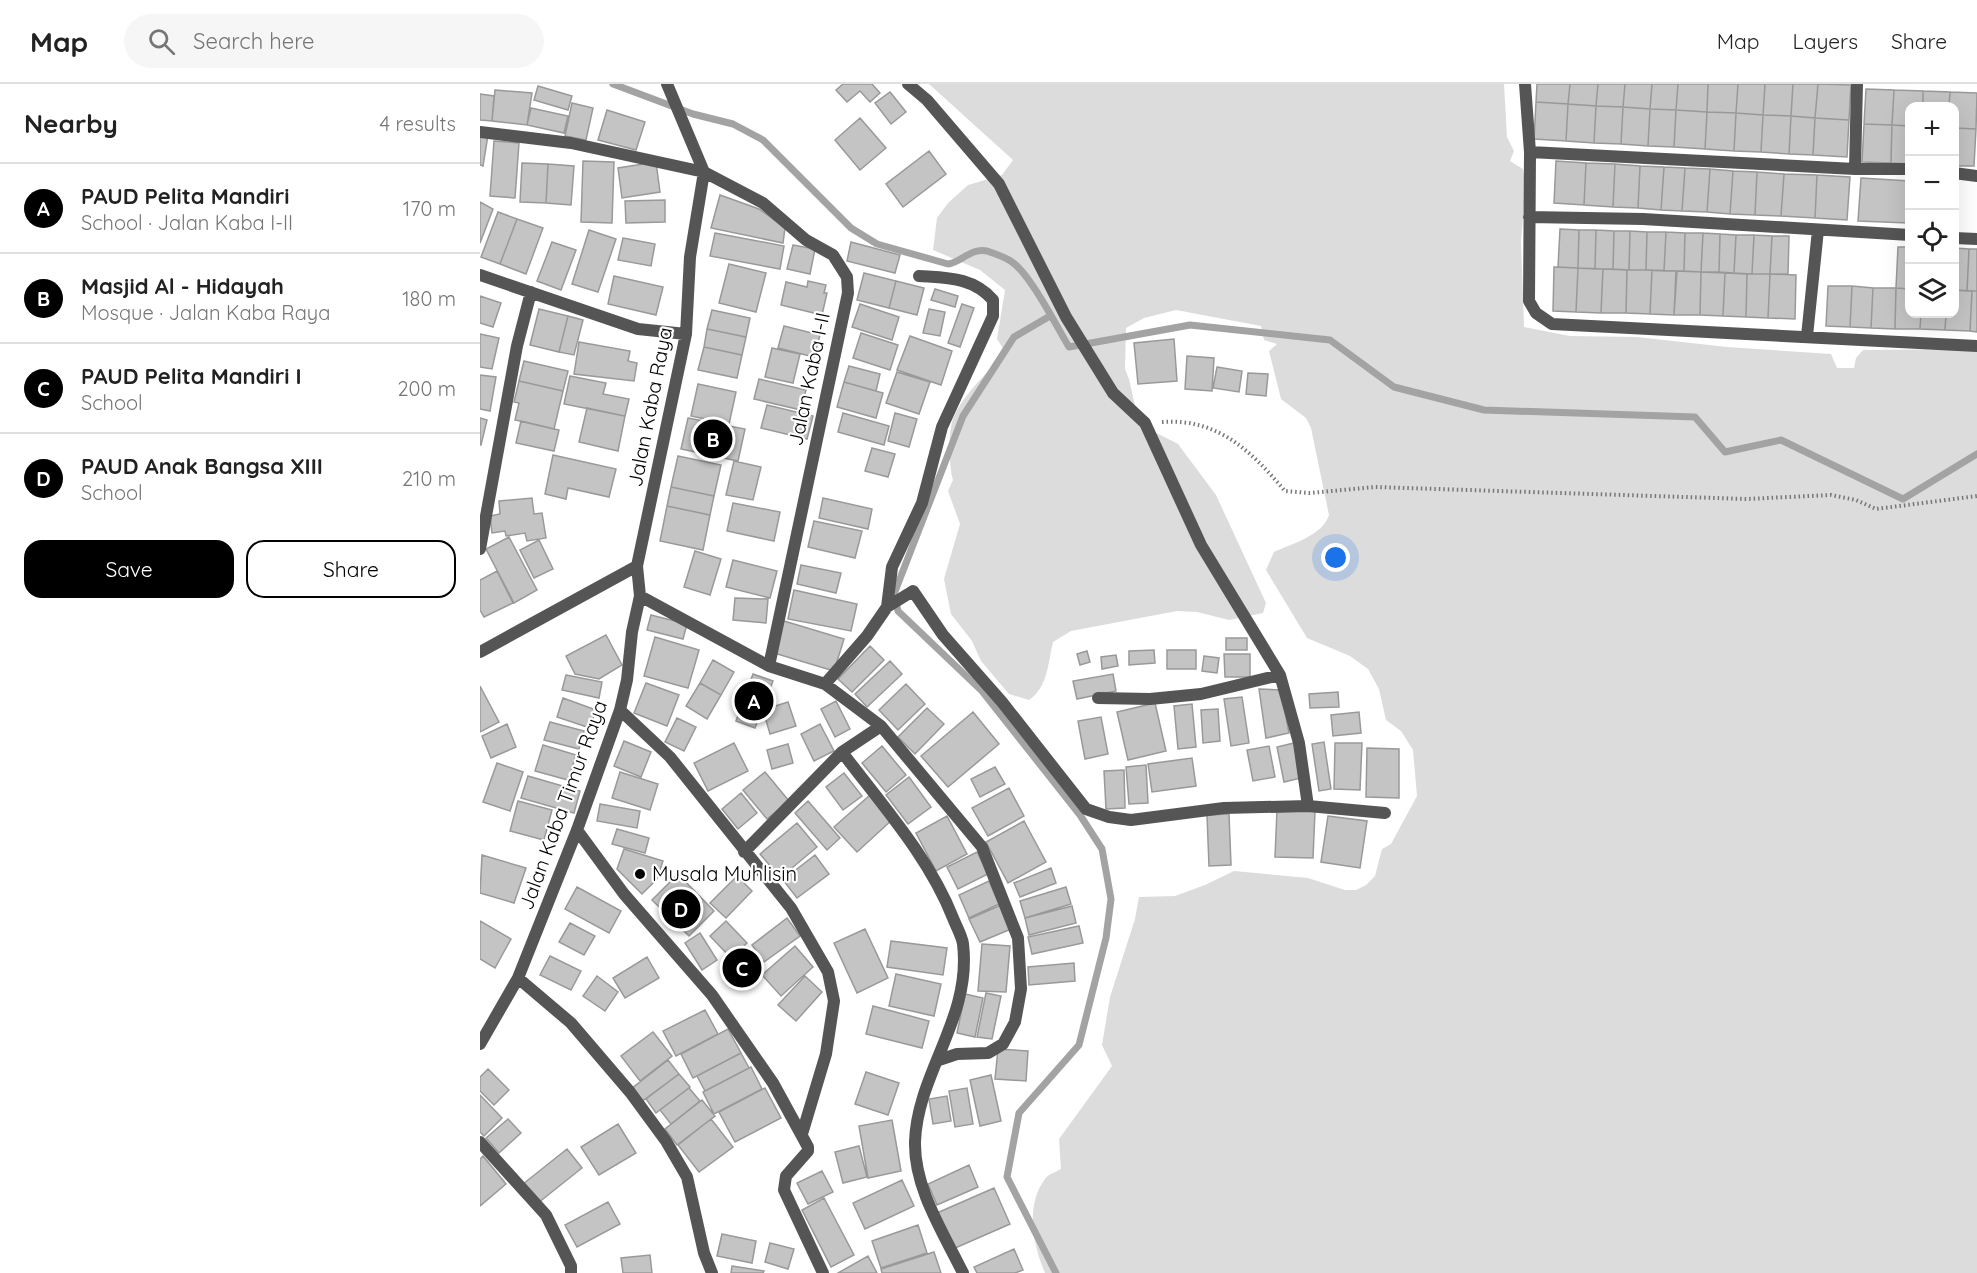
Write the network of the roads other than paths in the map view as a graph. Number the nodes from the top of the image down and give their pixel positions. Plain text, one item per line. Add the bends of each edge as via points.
1 (667, 84) edge
2 (908, 84) edge
3 (1526, 84) edge
4 (1857, 84) edge
5 (480, 132) edge
6 (1530, 152) junction
7 (1855, 169) junction
8 (1905, 169) edge
9 (704, 172) junction
10 (1959, 174) edge
11 (1977, 176) edge
12 (1529, 217) junction
13 (1818, 230) junction
14 (1905, 235) edge
15 (1959, 238) edge
16 (1977, 239) edge
17 (480, 275) edge
18 (919, 276) dead end
19 (531, 292) junction
20 (686, 334) junction
21 (1807, 336) junction
22 (1977, 345) edge
23 (480, 549) edge
24 (637, 566) junction
25 (640, 596) junction
26 (894, 603) junction
27 (480, 652) edge
28 (769, 666) junction
29 (1280, 675) junction
30 (825, 684) junction
31 (1098, 698) dead end
32 (620, 711) junction
33 (881, 726) junction
34 (842, 752) junction
35 (1308, 806) junction
36 (1385, 813) dead end
37 (577, 830) junction
38 (744, 852) junction
39 (518, 978) junction
40 (480, 1044) edge
41 (939, 1059) junction
42 (802, 1134) junction
43 (480, 1142) edge
44 (571, 1273) edge
45 (712, 1273) edge
46 (822, 1273) edge
47 (963, 1273) edge

1 - 9 street
2 - 29 street via 927,100 999,184 1066,317 1113,393 1144,423 1201,545
3 - 6 street
4 - 7 street
5 - 9 street, Jalan Kaba I-II via 571,143
6 - 7 street
6 - 12 street
7 - 8 street
9 - 20 street, Jalan Kaba Raya via 690,257
9 - 28 street, Jalan Kaba I-II via 763,203 806,240 832,255 847,277 848,293
10 - 11 street
12 - 13 street via 1643,219
12 - 21 street via 1529,301 1536,313 1552,324
13 - 14 street
13 - 21 street
15 - 16 street
17 - 19 street
18 - 26 street via 966,280 993,300 993,316 942,427 922,503 892,567
19 - 20 street via 638,328
19 - 23 street via 517,346
20 - 24 street, Jalan Kaba Raya
21 - 22 street
24 - 25 street, Jalan Kaba Timur Raya
24 - 27 street
25 - 28 street
25 - 32 street, Jalan Kaba Timur Raya
26 - 30 street
26 - 35 street via 913,591 943,635 1002,702 1086,809 1131,820 1224,808
28 - 30 street
29 - 31 street via 1201,694 1150,699
29 - 35 street via 1299,743
30 - 33 street
32 - 37 street, Jalan Kaba Timur Raya
32 - 38 street via 670,757
33 - 34 street
33 - 41 street via 982,847 1018,938 1021,989 1010,1035 988,1053
34 - 38 street
34 - 41 street via 942,891 963,943 960,1001
35 - 36 street
37 - 39 street, Jalan Kaba Timur Raya
37 - 42 street via 624,894 712,995 773,1083
38 - 42 street via 791,909 828,972 832,991 826,1054
39 - 40 street, Jalan Kaba Timur Raya
39 - 45 street via 571,1023 666,1141 687,1177
41 - 47 street via 924,1098 915,1141 921,1184
42 - 46 street via 808,1151 786,1176 784,1190
43 - 44 street via 546,1215

